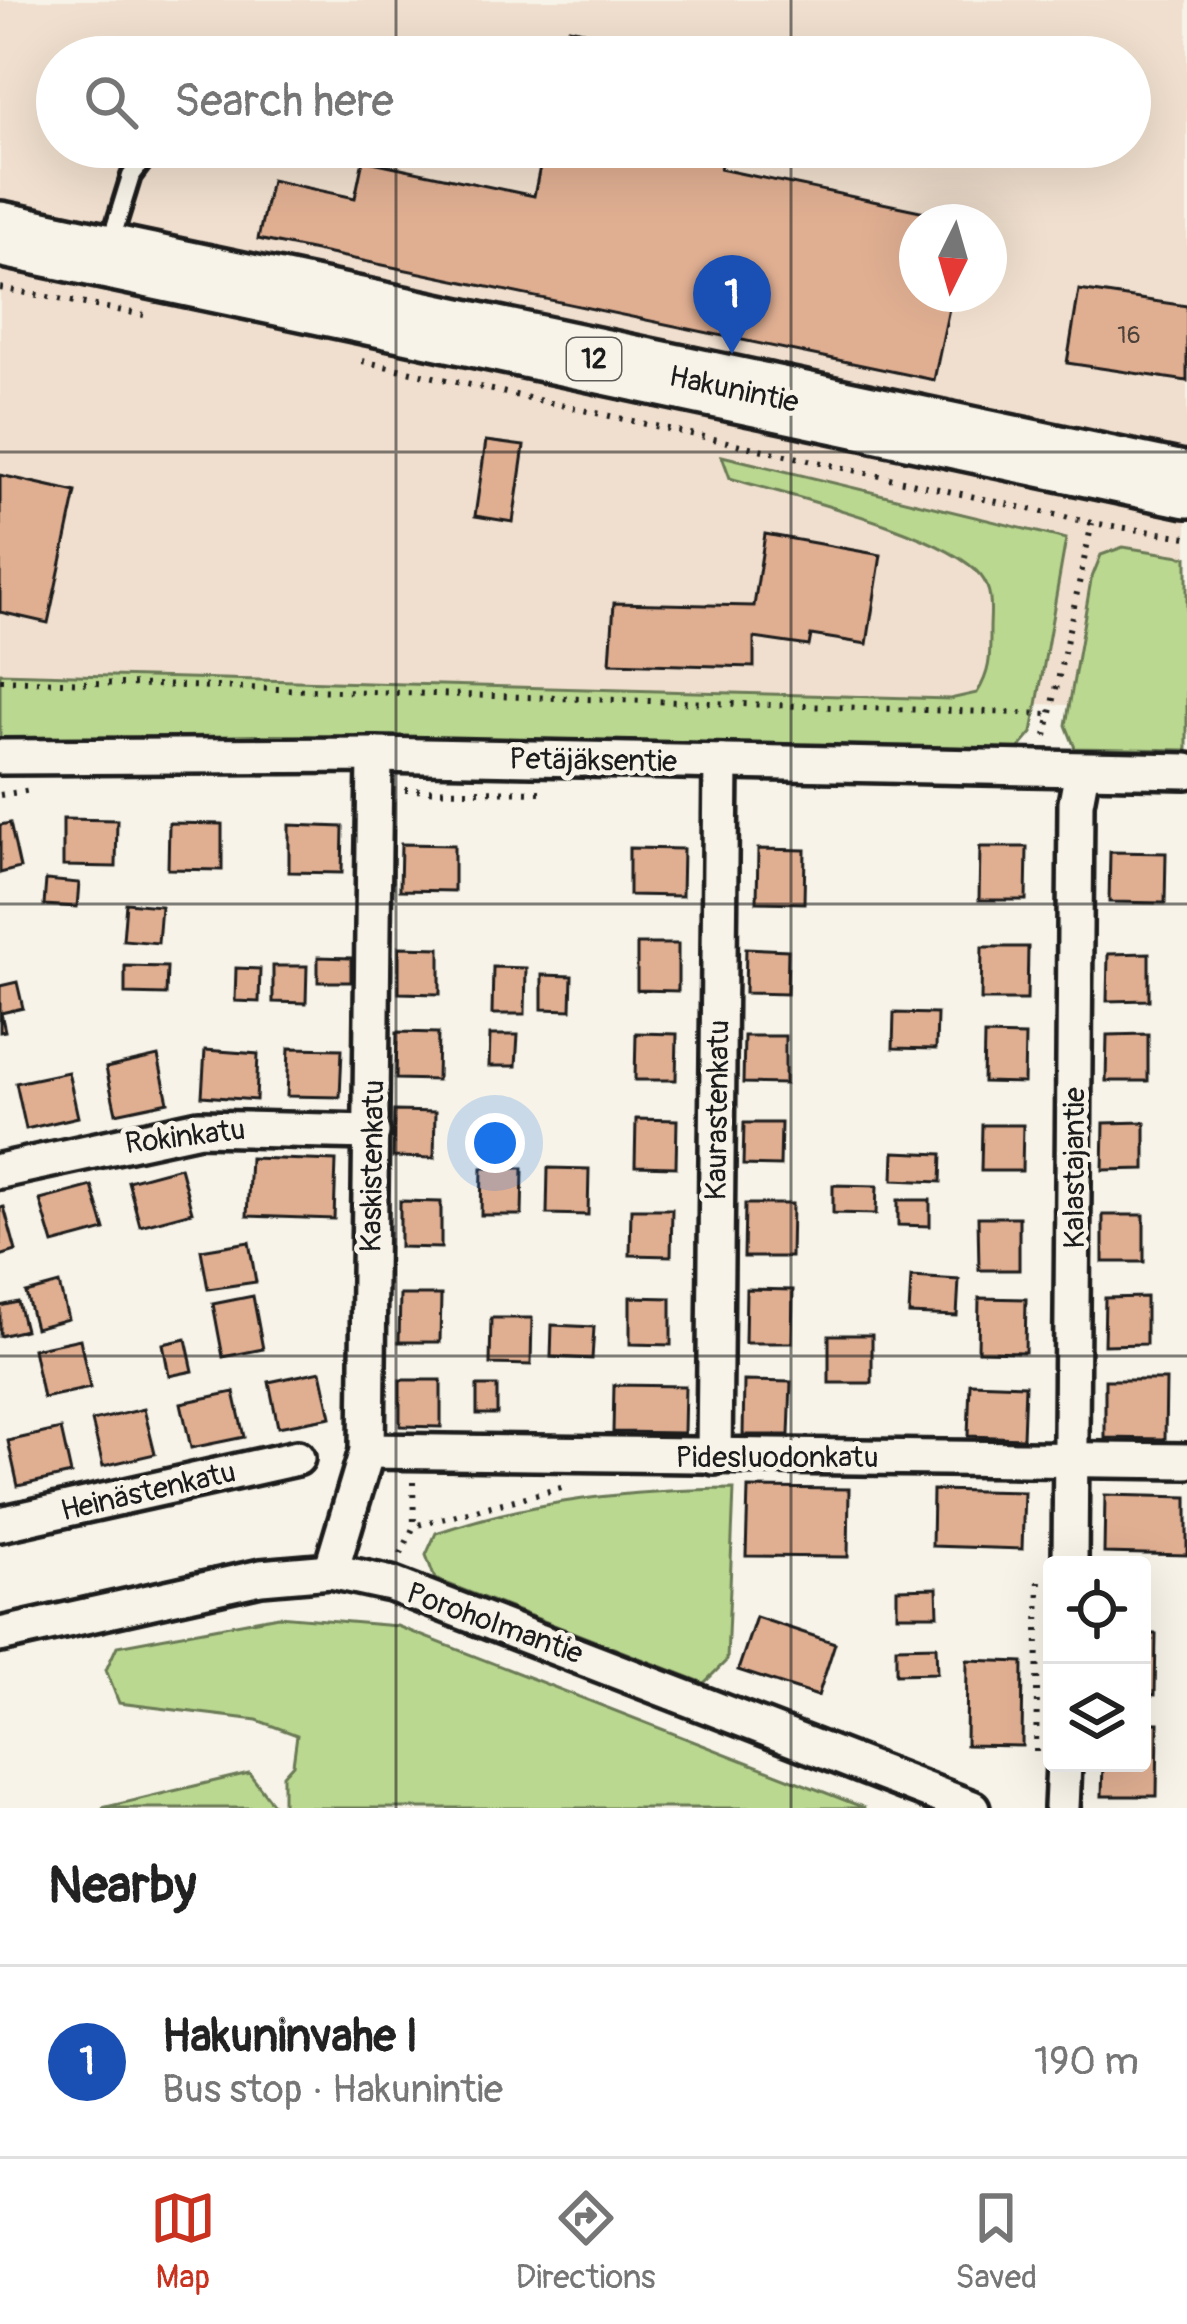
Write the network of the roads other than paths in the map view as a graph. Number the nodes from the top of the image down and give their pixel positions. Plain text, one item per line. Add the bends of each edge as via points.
1 (137, 168) edge
2 (0, 234) edge
3 (107, 254) junction
4 (1187, 485) edge
5 (376, 755) junction
6 (0, 757) edge
7 (721, 762) junction
8 (1082, 771) junction
9 (1187, 771) edge
10 (372, 1132) junction
11 (0, 1171) edge
12 (367, 1451) junction
13 (714, 1457) junction
14 (297, 1458) dead end
15 (1072, 1459) junction
16 (1187, 1460) edge
17 (0, 1524) edge
18 (1056, 1556) edge
19 (331, 1571) junction
20 (0, 1636) edge
21 (1052, 1772) edge
22 (972, 1808) edge
23 (1062, 1808) edge

1 - 3 lane
2 - 3 highway, Hakunintie / 12
3 - 4 highway, Hakunintie / 12
5 - 6 street, Petäjäksentie
5 - 7 street, Petäjäksentie
5 - 10 street, Kaskistenkatu
7 - 8 street, Petäjäksentie
7 - 13 street, Kaurastenkatu
8 - 9 street, Petäjäksentie
8 - 15 street, Kalastajantie
10 - 11 street, Rokinkatu via 199,1128
10 - 12 street, Kaskistenkatu
12 - 13 street, Pidesluodonkatu
12 - 19 street, Kaskistenkatu
13 - 15 street, Pidesluodonkatu
14 - 17 street, Heinästenkatu
15 - 16 street, Pidesluodonkatu
15 - 18 street, Kalastajantie
19 - 20 street, Poroholmantie via 261,1577
19 - 22 street, Poroholmantie via 391,1584
21 - 23 street

